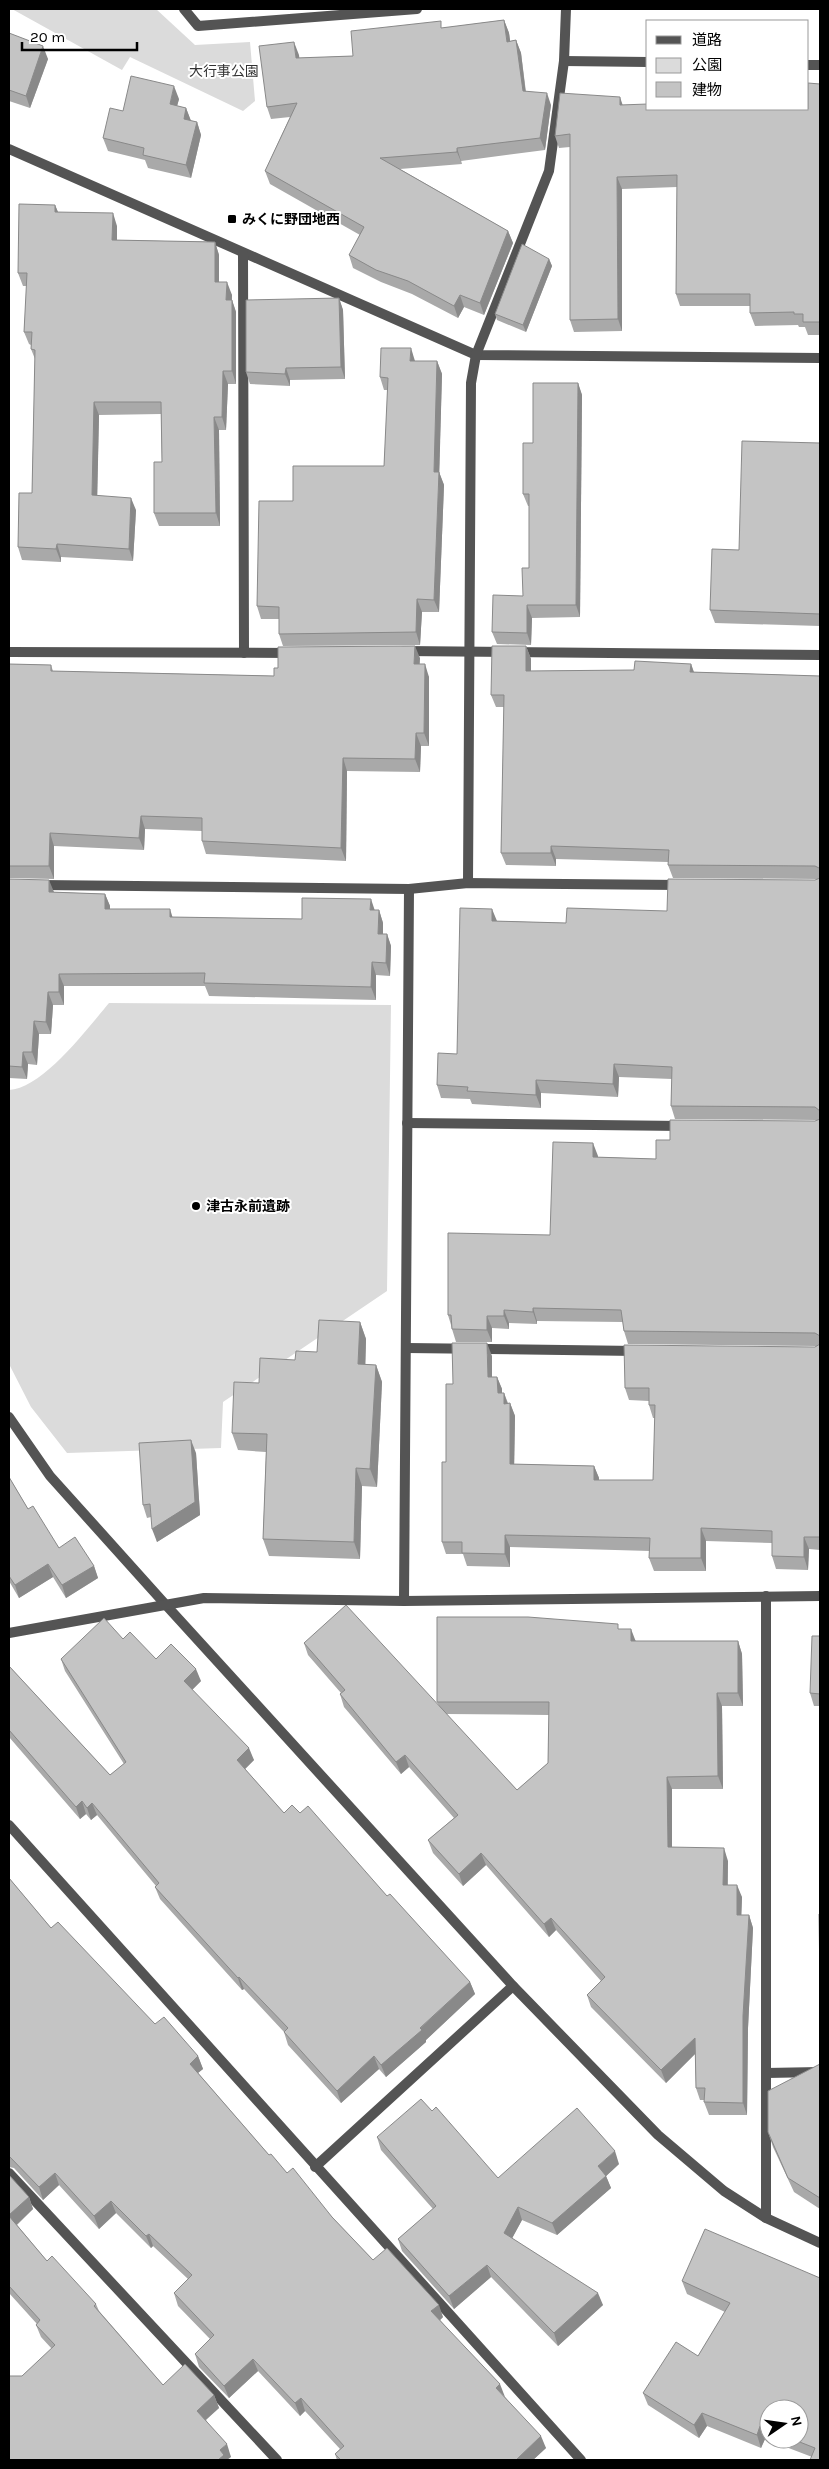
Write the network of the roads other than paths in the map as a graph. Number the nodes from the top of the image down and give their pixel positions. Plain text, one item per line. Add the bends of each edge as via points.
1 (184, 9) edge
2 (417, 9) edge
3 (566, 9) edge
4 (377, 10) edge
5 (564, 60) junction
6 (646, 62) edge
7 (9, 149) edge
8 (244, 253) junction
9 (476, 355) junction
10 (820, 358) edge
11 (471, 651) junction
12 (9, 652) edge
13 (392, 652) edge
14 (244, 653) junction
15 (303, 653) edge
16 (820, 654) edge
17 (468, 883) junction
18 (28, 885) edge
19 (693, 885) edge
20 (409, 889) junction
21 (407, 1123) junction
22 (692, 1126) edge
23 (407, 1348) junction
24 (643, 1351) edge
25 (9, 1417) edge
26 (766, 1596) junction
27 (820, 1596) edge
28 (404, 1601) junction
29 (165, 1604) junction
30 (9, 1633) edge
31 (9, 1825) edge
32 (513, 1986) junction
33 (766, 2072) junction
34 (820, 2072) edge
35 (315, 2167) junction
36 (9, 2173) edge
37 (766, 2218) junction
38 (820, 2243) edge
39 (277, 2460) edge
40 (581, 2460) edge

1 - 4 street via 198,26
2 - 4 street
3 - 5 street
5 - 6 street
5 - 9 street via 549,171
7 - 8 street
8 - 9 street
8 - 14 street
9 - 10 street
9 - 11 street via 471,383
11 - 13 street
11 - 16 street
11 - 17 street
12 - 14 street
14 - 15 street
17 - 19 street
17 - 20 street
18 - 20 street
20 - 21 street
21 - 22 street
21 - 23 street
23 - 24 street
23 - 28 street
25 - 29 street via 50,1476
26 - 27 street
26 - 28 street
26 - 33 street
28 - 29 street via 204,1598
29 - 30 street
29 - 32 street
31 - 35 street
32 - 35 street
32 - 37 street via 658,2135 724,2191
33 - 34 street
33 - 37 street
35 - 40 street
36 - 39 street
37 - 38 street

